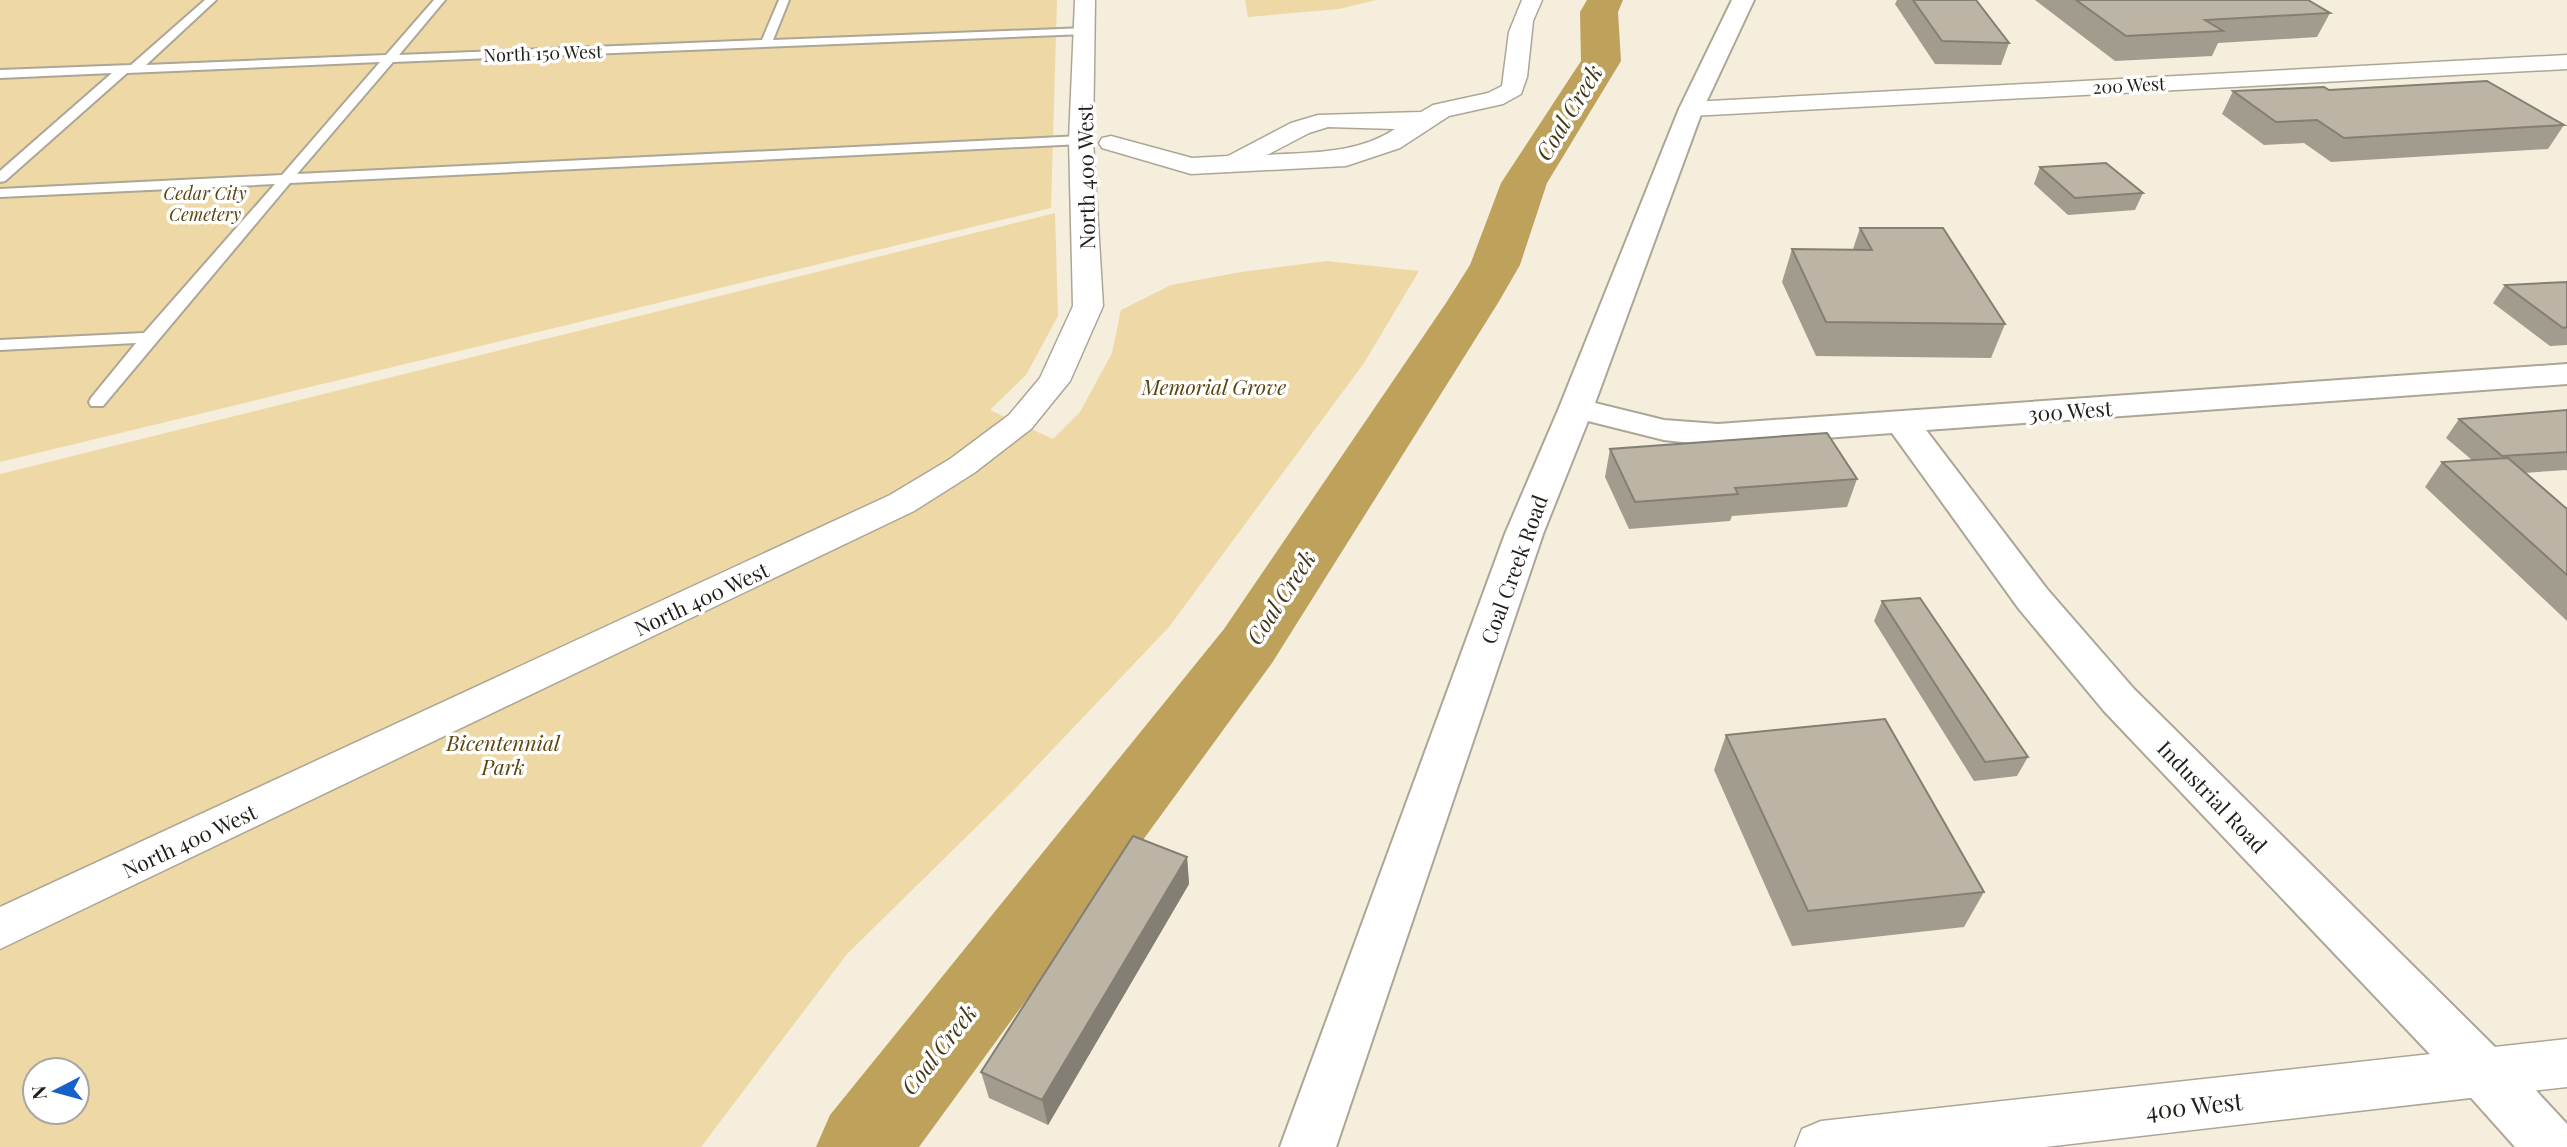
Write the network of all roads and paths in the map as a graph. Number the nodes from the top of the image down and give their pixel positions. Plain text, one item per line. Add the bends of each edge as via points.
1 (211, 0) edge
2 (440, 0) edge
3 (784, 0) edge
4 (1532, 0) edge
5 (1743, 0) edge
6 (1085, 15) edge
7 (766, 44) junction
8 (391, 59) junction
9 (2567, 62) edge
10 (129, 69) junction
11 (0, 74) edge
12 (1529, 101) dead end
13 (1490, 105) junction
14 (1691, 109) junction
15 (1426, 119) junction
16 (1096, 142) junction
17 (1232, 162) junction
18 (0, 178) edge
19 (288, 178) junction
20 (0, 193) edge
21 (149, 338) junction
22 (0, 345) edge
23 (2567, 374) edge
24 (97, 402) dead end
25 (1576, 408) junction
26 (1902, 422) junction
27 (0, 929) edge
28 (2567, 1063) edge
29 (2484, 1073) junction
30 (1308, 1147) edge
31 (1821, 1147) edge
32 (2551, 1147) edge

1 - 10 lane
2 - 8 lane
3 - 7 lane
4 - 13 street via 1522,16 1513,89
5 - 14 main road, Coal Creek Road
6 - 7 lane, North 150 West
6 - 16 street, North 400 West
7 - 8 lane, North 150 West
8 - 10 lane, North 150 West
8 - 19 lane
9 - 14 street, 200 West
10 - 11 lane, North 150 West
10 - 18 lane
12 - 13 street
13 - 15 street via 1441,110
14 - 25 main road, Coal Creek Road
15 - 17 street via 1327,120 1300,128
15 - 17 street via 1391,144 1346,159
16 - 17 street via 1191,166
16 - 19 lane
16 - 27 street, North 400 West via 1088,306 1054,382 1020,422 962,466 902,503
19 - 20 lane
19 - 21 lane
21 - 22 lane
21 - 24 lane
23 - 26 main road, 300 West
25 - 26 main road, 300 West via 1664,430 1718,435
25 - 30 main road, Coal Creek Road via 1524,534
26 - 29 main road, Industrial Road via 2027,594 2072,648
28 - 29 street, 400 West
29 - 31 street, 400 West
29 - 32 main road, Industrial Road

